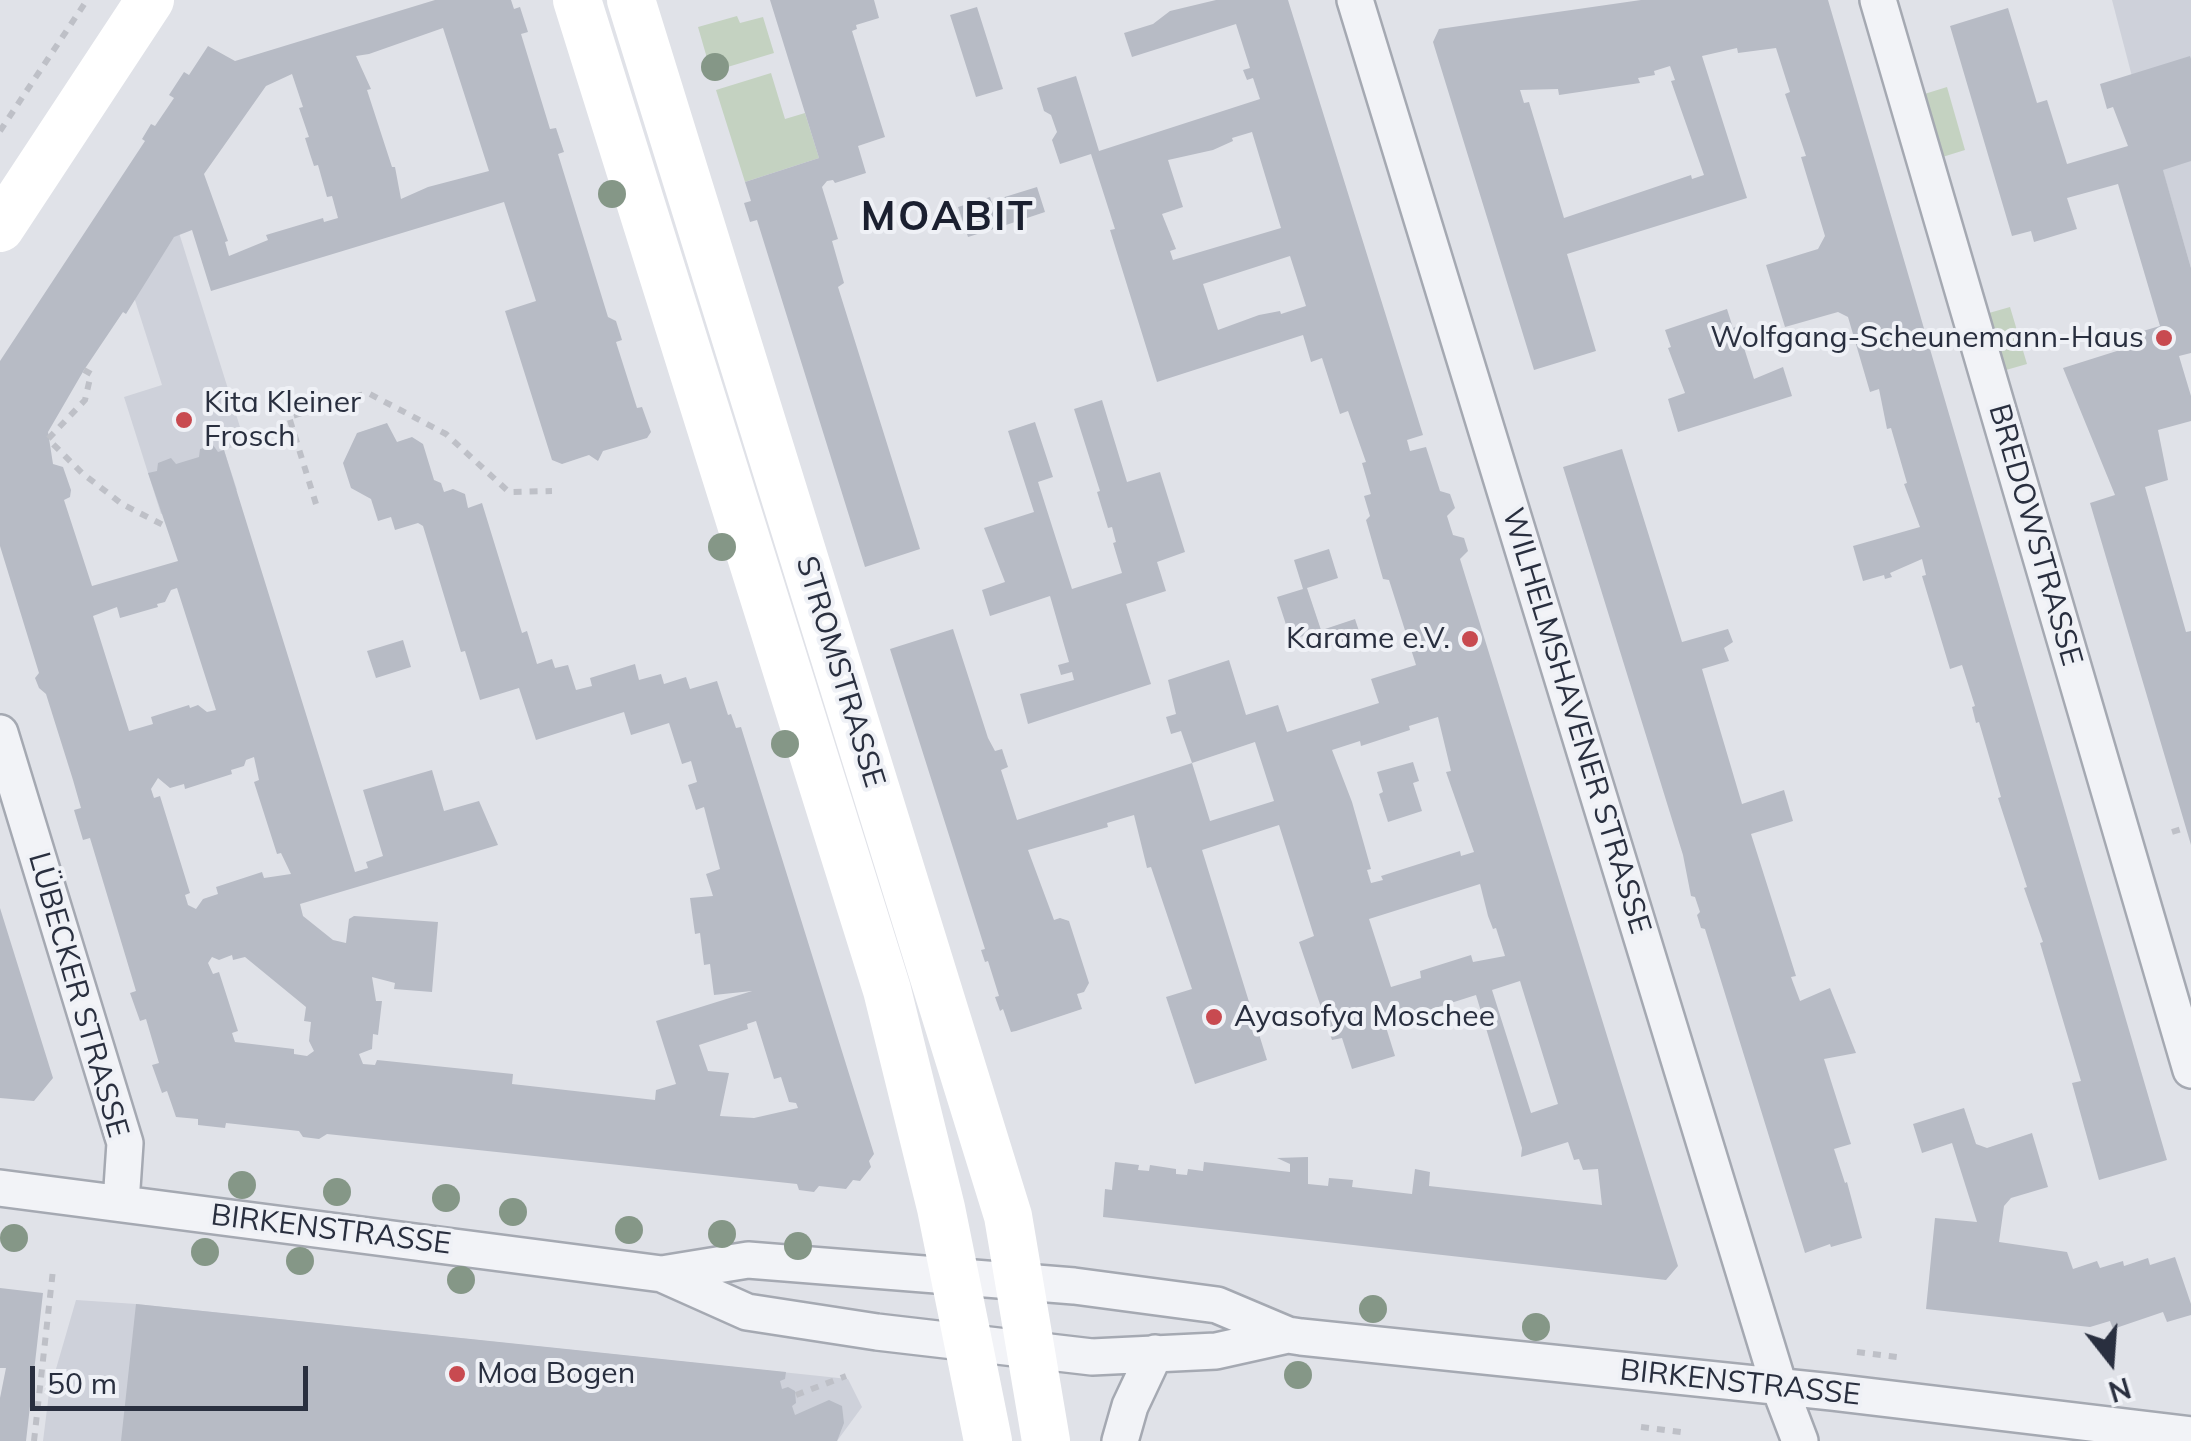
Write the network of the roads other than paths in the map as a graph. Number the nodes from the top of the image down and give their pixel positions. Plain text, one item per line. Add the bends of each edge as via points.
1 (150, 0) edge
2 (578, 0) edge
3 (631, 0) edge
4 (1355, 0) edge
5 (1878, 0) edge
6 (0, 228) edge
7 (0, 733) edge
8 (2191, 1070) edge
9 (0, 1188) edge
10 (120, 1202) junction
11 (662, 1274) junction
12 (954, 1275) junction
13 (1018, 1282) junction
14 (1288, 1335) junction
15 (968, 1341) junction
16 (1029, 1349) junction
17 (1155, 1353) junction
18 (1779, 1386) junction
19 (2191, 1434) edge
20 (988, 1441) edge
21 (1046, 1441) edge
22 (1120, 1441) edge
23 (1800, 1441) edge

1 - 6 main road
2 - 12 main road, STROMSTRASSE via 886,990
3 - 13 main road, STROMSTRASSE via 1008,1216
4 - 18 street, WILHELMSHAVENER STRASSE
5 - 8 street, BREDOWSTRASSE
7 - 10 street, LÜBECKER STRASSE via 125,1142
9 - 10 street, BIRKENSTRASSE
10 - 11 street, BIRKENSTRASSE
11 - 12 street, BIRKENSTRASSE via 748,1260
11 - 15 street, BIRKENSTRASSE via 747,1312
12 - 13 street, BIRKENSTRASSE
12 - 15 main road, STROMSTRASSE
13 - 14 street, BIRKENSTRASSE via 1217,1305
13 - 16 main road, STROMSTRASSE
14 - 17 street, BIRKENSTRASSE via 1216,1351
14 - 18 street, BIRKENSTRASSE
15 - 16 street, BIRKENSTRASSE
15 - 20 main road, STROMSTRASSE
16 - 17 street, BIRKENSTRASSE via 1092,1357
16 - 21 main road, STROMSTRASSE
17 - 22 street
18 - 19 street, BIRKENSTRASSE
18 - 23 street, WILHELMSHAVENER STRASSE

